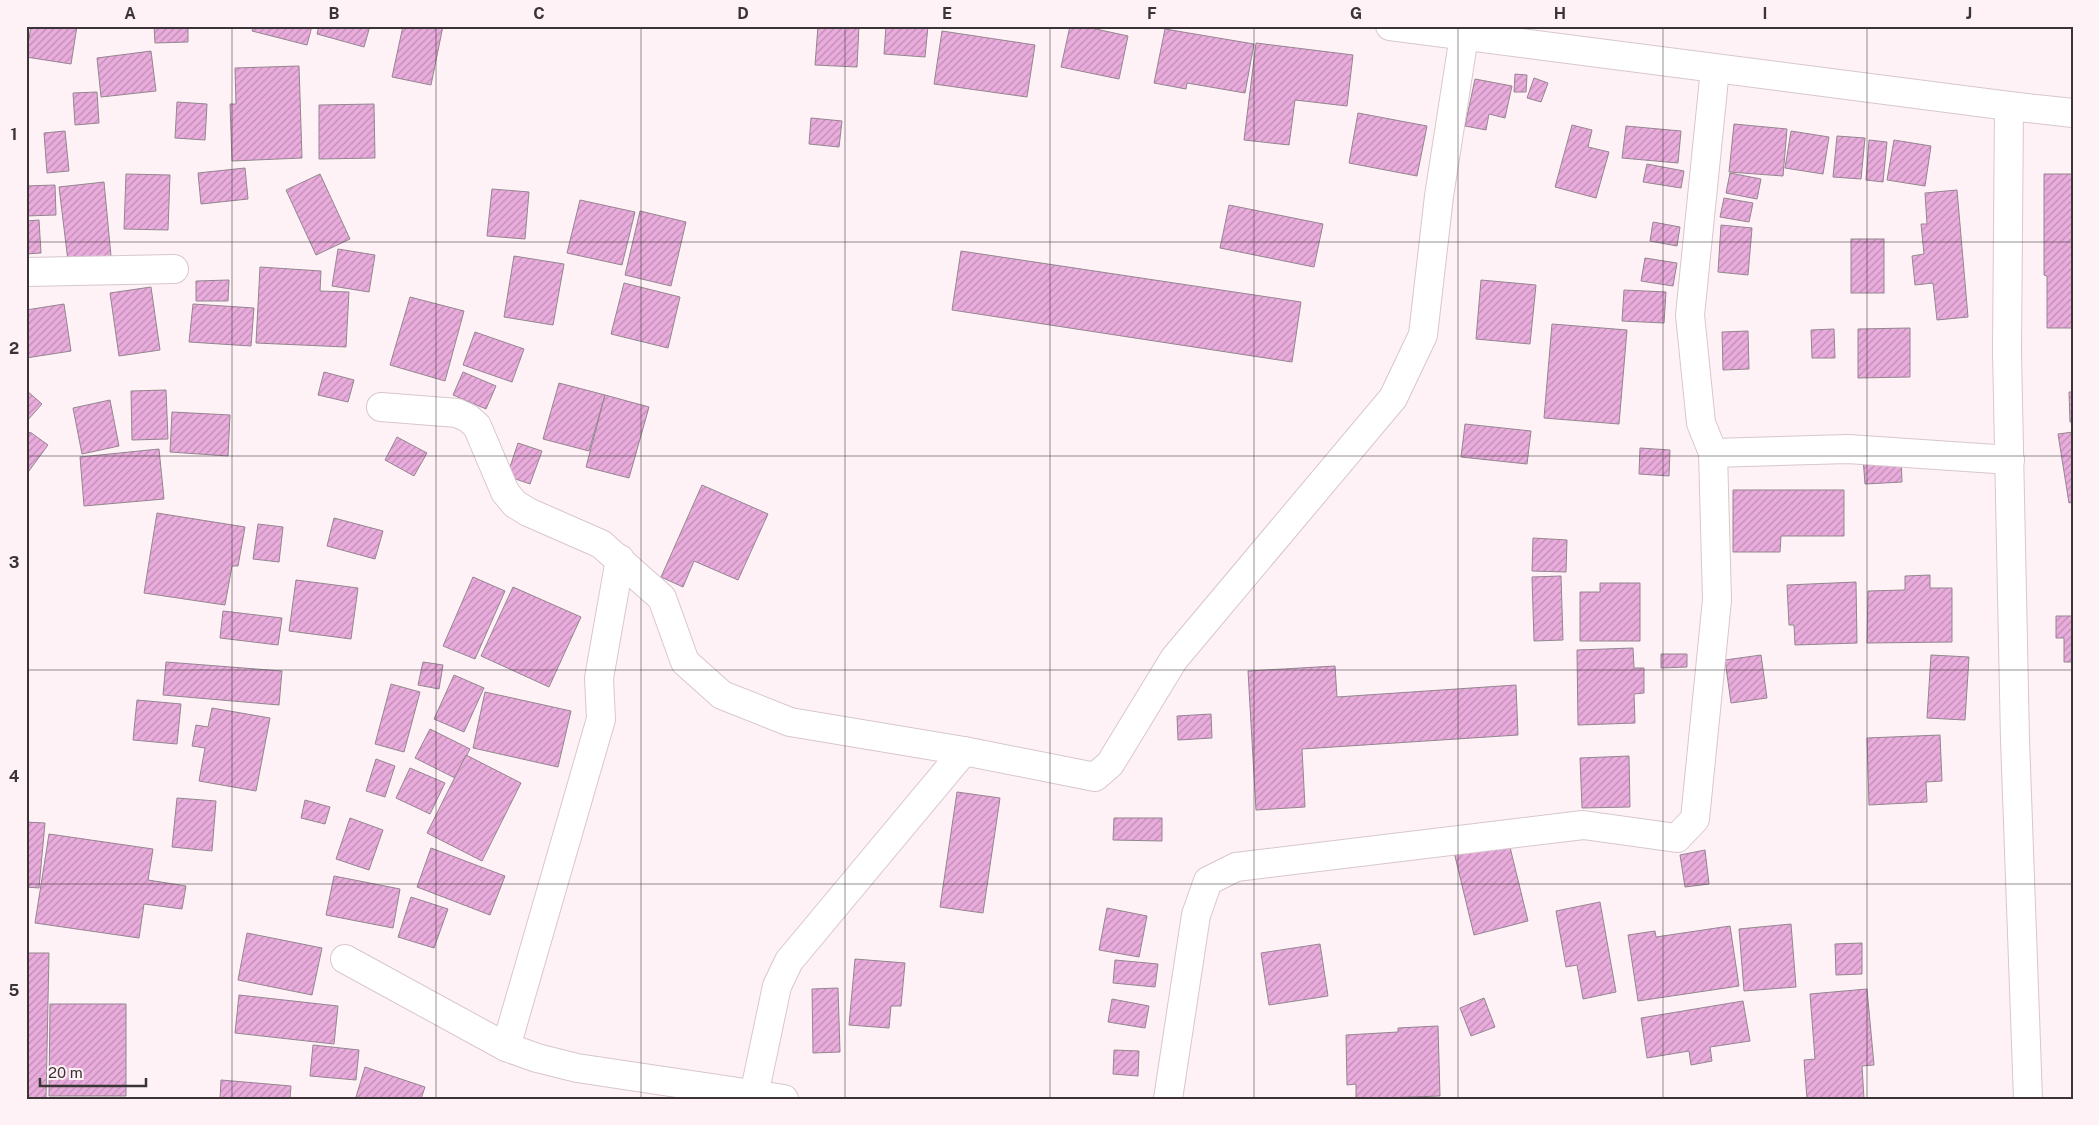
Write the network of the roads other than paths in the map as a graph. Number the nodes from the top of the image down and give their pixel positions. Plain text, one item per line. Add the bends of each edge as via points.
1 (1390, 26) edge
2 (1464, 36) junction
3 (1715, 69) junction
4 (2009, 106) junction
5 (2073, 112) edge
6 (174, 269) dead end
7 (26, 272) edge
8 (381, 407) dead end
9 (1713, 453) junction
10 (2010, 460) junction
11 (620, 559) junction
12 (964, 751) junction
13 (345, 959) dead end
14 (506, 1047) junction
15 (754, 1095) junction
16 (784, 1099) edge
17 (1168, 1099) edge
18 (2028, 1099) edge

1 - 2 street
2 - 3 street
2 - 12 street via 1439,196 1423,336 1393,398 1174,659 1110,764 1095,777
3 - 4 street
3 - 9 street via 1690,315 1701,423
4 - 5 street
4 - 10 street via 2006,352
6 - 7 street
8 - 11 street via 457,413 468,418 476,426 505,492 515,504 601,544
9 - 10 street via 1848,449
9 - 17 street via 1717,600 1695,818 1677,838 1583,825 1236,867 1208,881 1196,915
10 - 18 street via 2015,740
11 - 12 street via 662,598 685,662 722,694 790,722
11 - 14 street via 599,678 601,719
12 - 15 street via 789,961 777,986
13 - 14 street
14 - 15 street via 577,1068
15 - 16 street

